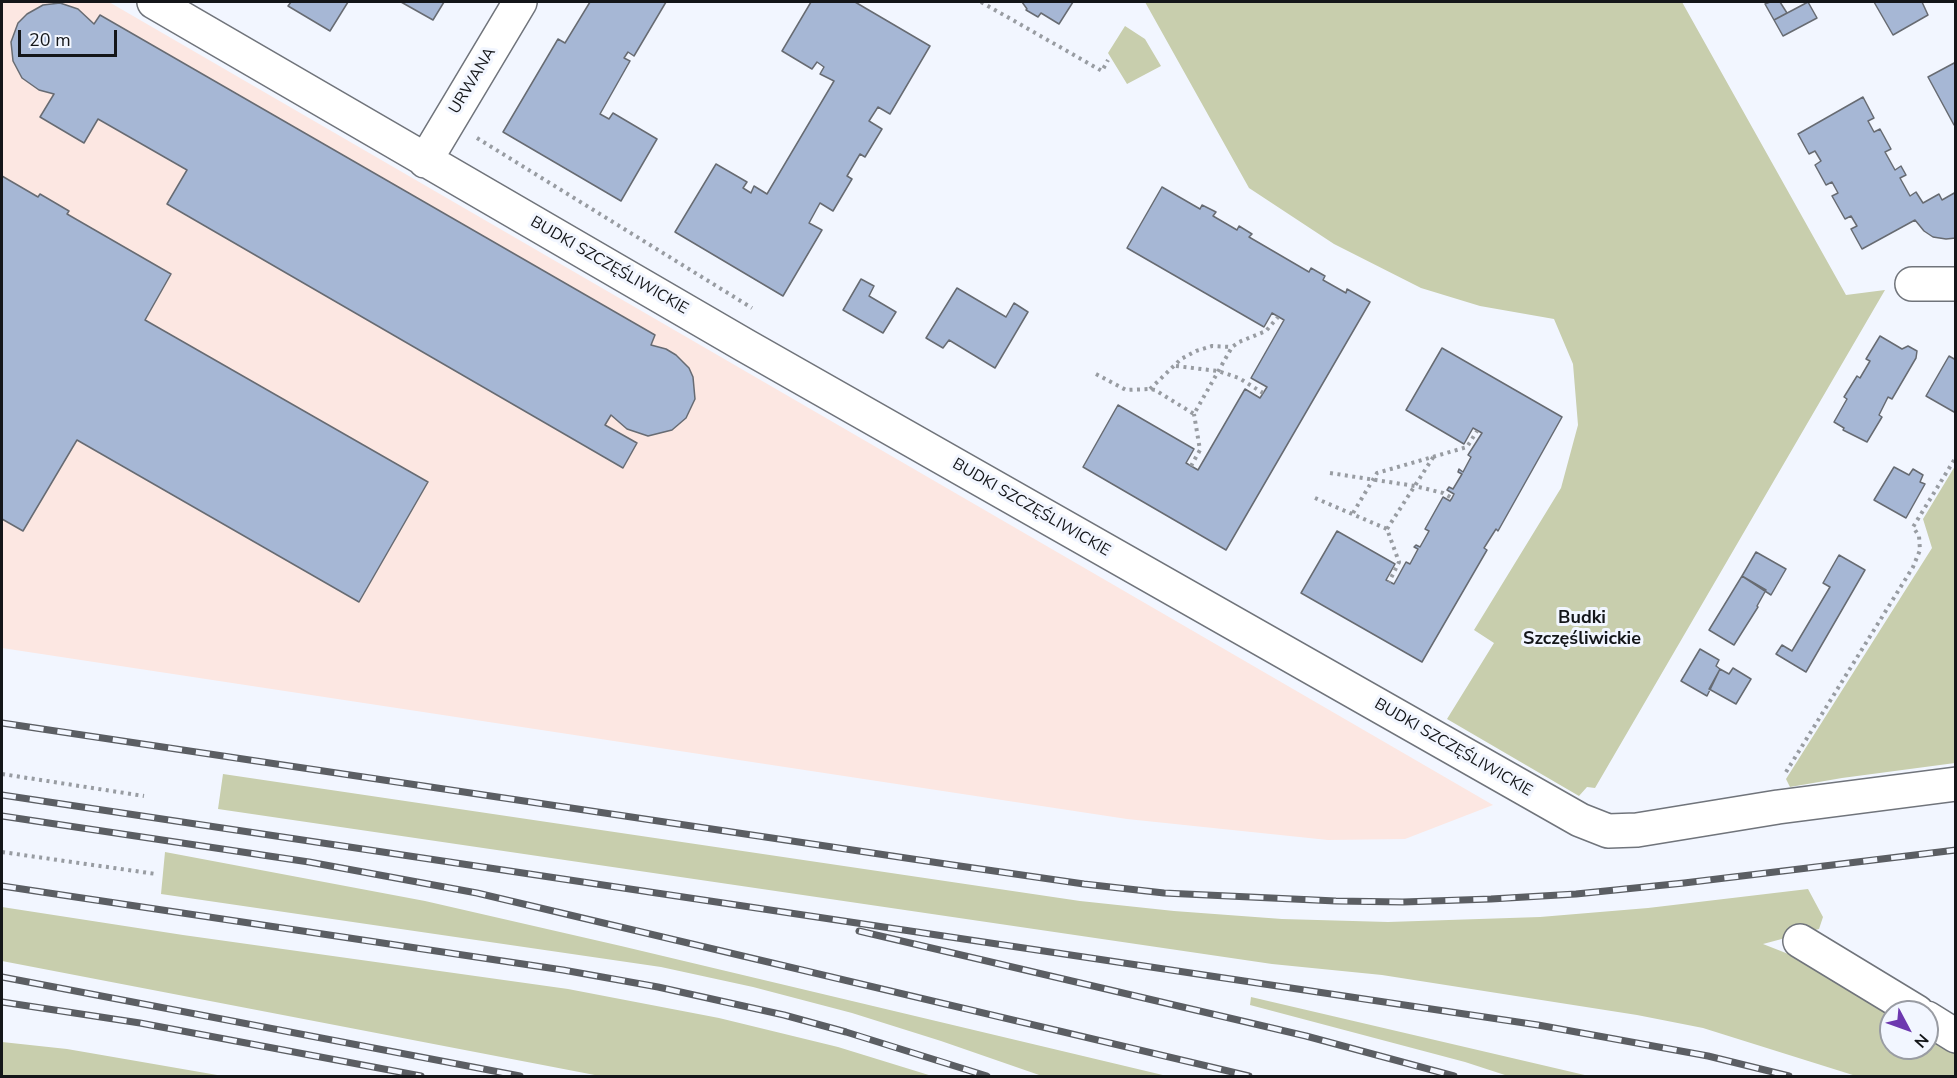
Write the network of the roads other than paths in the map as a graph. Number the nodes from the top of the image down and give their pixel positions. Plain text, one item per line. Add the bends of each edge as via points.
1 (154, 2) edge
2 (520, 2) edge
3 (425, 161) junction
4 (1912, 284) dead end
5 (1956, 284) edge
6 (1956, 784) edge
7 (1800, 941) dead end
8 (1897, 1000) edge
9 (1939, 1025) edge
10 (1956, 1035) edge

1 - 3 street, BUDKI SZCZĘŚLIWICKIE
2 - 3 street, URWANA
3 - 6 street, BUDKI SZCZĘŚLIWICKIE via 1580,820 1608,831 1637,830
4 - 5 street
7 - 8 street
9 - 10 street

